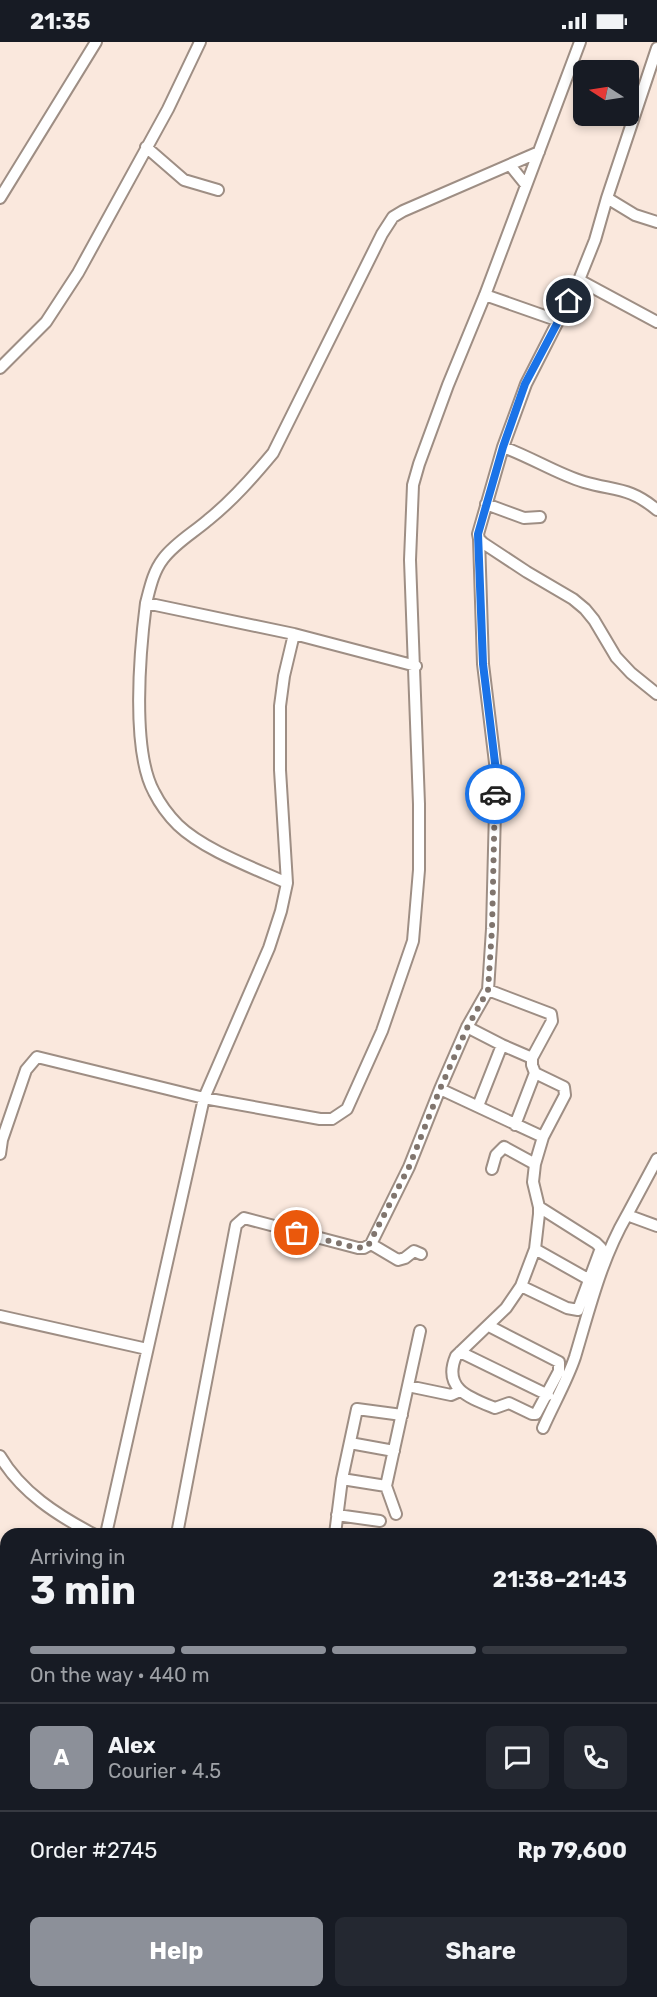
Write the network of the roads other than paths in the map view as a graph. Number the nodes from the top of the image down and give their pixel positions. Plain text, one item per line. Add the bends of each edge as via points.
1 (96, 42) edge
2 (200, 42) edge
3 (580, 42) edge
4 (657, 48) edge
5 (146, 147) junction
6 (538, 152) junction
7 (510, 165) junction
8 (526, 185) junction
9 (218, 190) dead end
10 (0, 198) edge
11 (607, 198) junction
12 (657, 222) edge
13 (579, 280) junction
14 (485, 295) junction
15 (558, 321) junction
16 (657, 322) edge
17 (0, 368) edge
18 (503, 447) junction
19 (486, 504) junction
20 (657, 510) edge
21 (540, 517) dead end
22 (479, 539) junction
23 (146, 603) junction
24 (294, 634) junction
25 (416, 666) junction
26 (657, 694) edge
27 (286, 883) junction
28 (488, 990) junction
29 (467, 1028) junction
30 (502, 1045) junction
31 (532, 1058) junction
32 (535, 1073) junction
33 (440, 1089) junction
34 (204, 1098) junction
35 (478, 1106) junction
36 (515, 1125) junction
37 (543, 1137) junction
38 (0, 1154) edge
39 (657, 1159) edge
40 (535, 1164) junction
41 (492, 1169) dead end
42 (539, 1207) junction
43 (627, 1215) junction
44 (657, 1226) edge
45 (371, 1244) junction
46 (535, 1249) junction
47 (421, 1254) dead end
48 (588, 1279) junction
49 (521, 1286) junction
50 (0, 1316) edge
51 (489, 1326) junction
52 (420, 1331) dead end
53 (147, 1349) junction
54 (460, 1352) junction
55 (408, 1386) junction
56 (460, 1391) junction
57 (548, 1395) junction
58 (402, 1415) junction
59 (543, 1428) dead end
60 (350, 1443) junction
61 (394, 1451) junction
62 (0, 1456) edge
63 (342, 1479) junction
64 (386, 1486) junction
65 (396, 1514) dead end
66 (337, 1515) junction
67 (380, 1521) dead end
68 (82, 1528) edge
69 (107, 1528) edge
70 (178, 1528) edge
71 (336, 1528) edge

1 - 10 street
2 - 5 street
3 - 6 street
4 - 11 street
5 - 9 street via 184,180
5 - 17 street via 56,309
6 - 7 street
6 - 8 street
7 - 8 street
7 - 23 street via 393,217 273,453 249,482 161,561
8 - 14 street
11 - 12 street via 635,215
11 - 13 street
13 - 15 street
13 - 16 street
14 - 15 street
14 - 25 street via 413,485 410,560
15 - 18 street via 525,384
18 - 19 street
18 - 20 street via 584,482 626,490
19 - 21 street via 524,518
19 - 22 street
22 - 26 street via 585,609 616,657
22 - 28 street via 483,664 496,771
23 - 24 street
23 - 27 street via 140,665 141,738 153,792 178,825 198,840
24 - 25 street
24 - 27 street via 280,706
25 - 34 street via 419,870 413,941 382,1030 347,1109 332,1119 321,1119
27 - 34 street via 269,948
28 - 29 street
28 - 31 street via 550,1014 552,1021
29 - 30 street
29 - 33 street
30 - 31 street
30 - 35 street
31 - 32 street
32 - 36 street
32 - 37 street via 565,1090
33 - 35 street
33 - 45 street via 409,1167
34 - 38 street via 37,1057 26,1070
34 - 53 street
35 - 36 street
36 - 37 street
37 - 40 street
39 - 43 street
40 - 41 street via 504,1147 496,1155
40 - 42 street via 533,1182
42 - 46 street
42 - 48 street via 600,1245
43 - 44 street
43 - 59 street via 610,1248 574,1359
45 - 47 street via 398,1260 414,1251
45 - 70 street via 358,1248 244,1218 236,1225
46 - 48 street
46 - 49 street
48 - 49 street via 578,1310
49 - 51 street
50 - 53 street
51 - 54 street
51 - 57 street via 559,1362 560,1371
52 - 55 street
53 - 69 street
54 - 56 street via 452,1371
54 - 57 street
55 - 56 street via 452,1395
55 - 58 street
56 - 57 street via 495,1408 509,1403 532,1414 538,1412
58 - 60 street via 357,1409
58 - 61 street
60 - 61 street
60 - 63 street
61 - 64 street
62 - 68 street via 8,1470 40,1501
63 - 64 street
63 - 66 street
64 - 65 street
66 - 67 street
66 - 71 street

